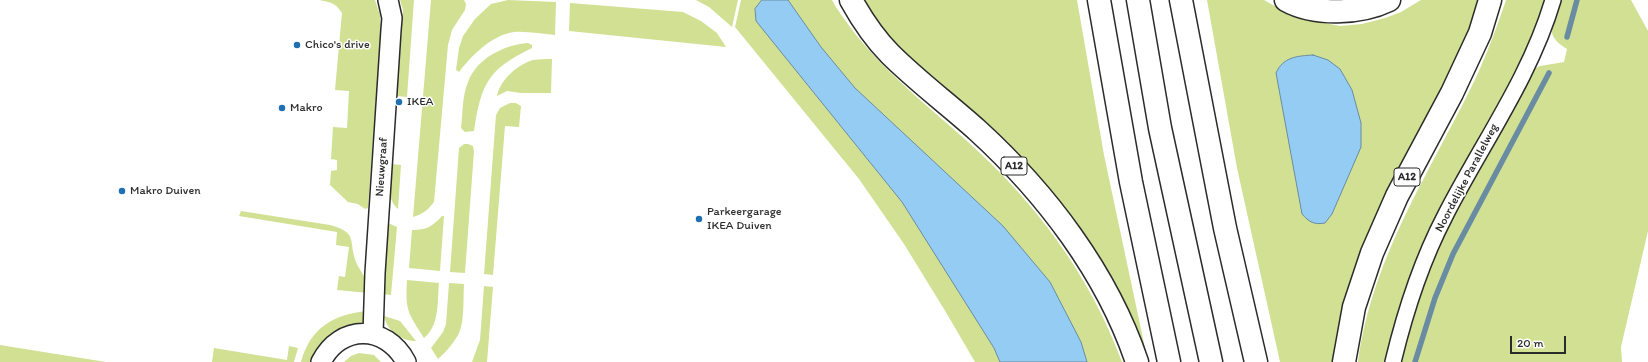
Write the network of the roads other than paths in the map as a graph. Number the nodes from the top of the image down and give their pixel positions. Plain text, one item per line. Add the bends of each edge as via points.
1 (388, 0) edge
2 (851, 0) edge
3 (1099, 0) edge
4 (1138, 0) edge
5 (1181, 0) edge
6 (1286, 0) edge
7 (1389, 0) edge
8 (1490, 0) edge
9 (1553, 0) edge
10 (373, 334) junction
11 (321, 362) edge
12 (406, 362) edge
13 (1138, 362) edge
14 (1169, 362) edge
15 (1211, 362) edge
16 (1256, 362) edge
17 (1344, 362) edge
18 (1393, 362) edge

1 - 10 street, Nieuwgraaf via 392,18
2 - 13 highway, A12 via 859,15 889,53 977,130 1023,175 1058,218 1090,263 1108,294
3 - 14 highway via 1131,182
4 - 15 highway via 1160,128
5 - 16 highway via 1223,220
6 - 7 highway via 1313,8 1342,12 1379,5
8 - 17 highway, A12 via 1480,33 1452,93 1397,196 1372,253 1354,307
9 - 18 street, Noordelijke Parallelweg via 1539,44 1444,217 1425,259
10 - 11 street via 361,333 337,341
10 - 12 street via 392,343

